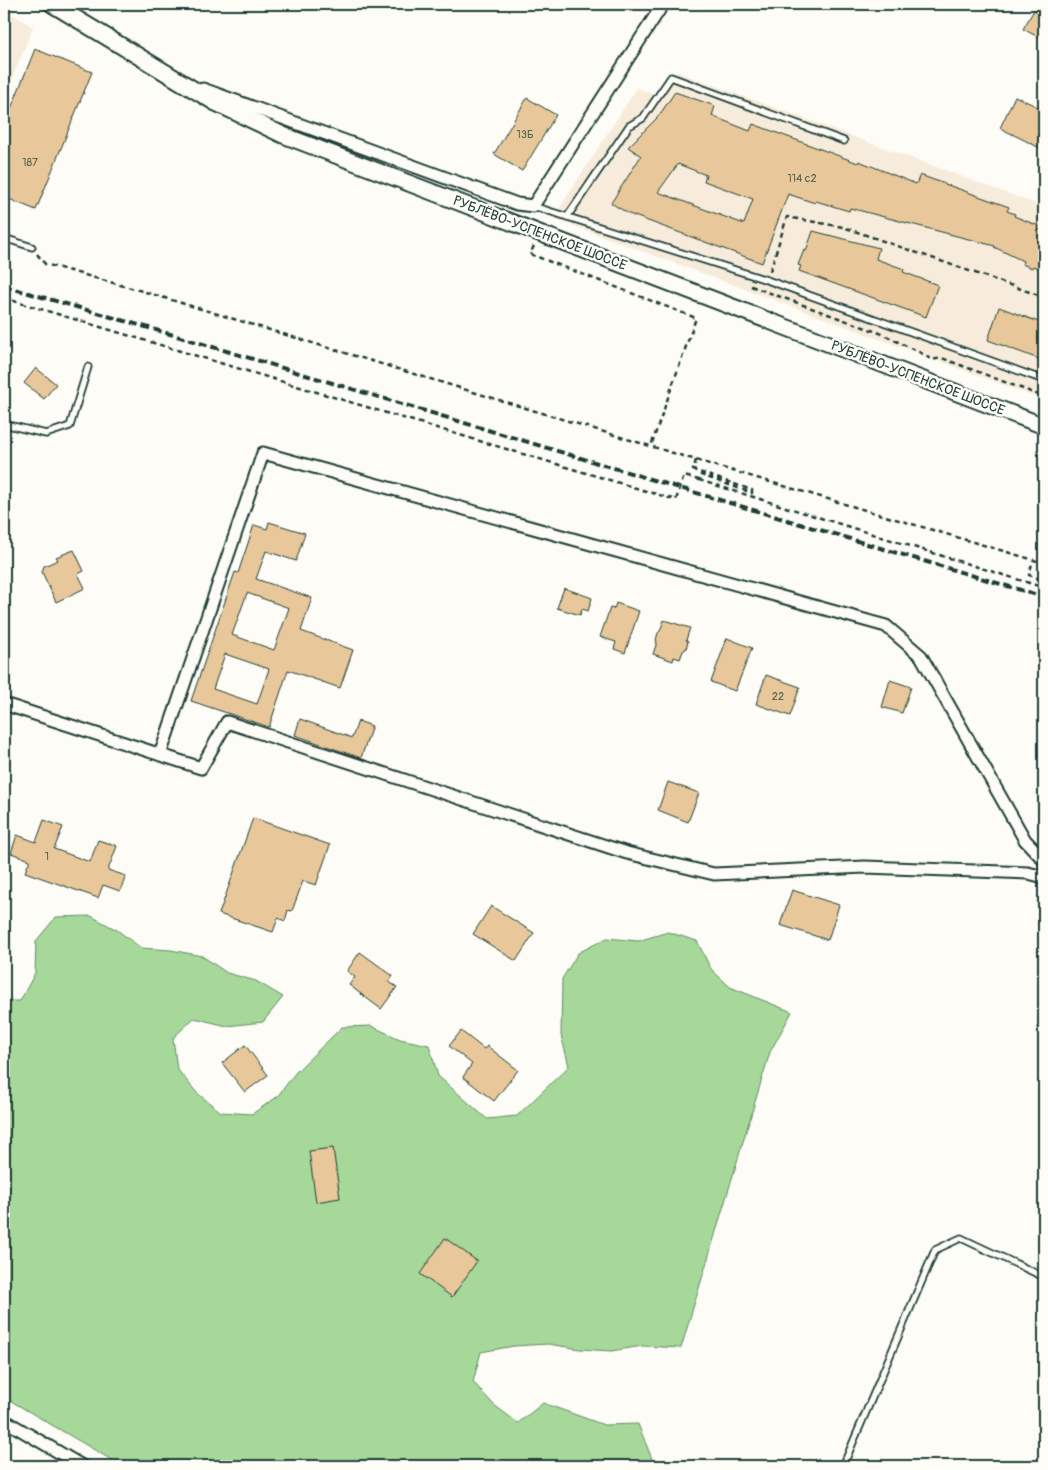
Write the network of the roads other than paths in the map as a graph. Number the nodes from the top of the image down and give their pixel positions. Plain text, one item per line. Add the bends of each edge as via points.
1 (52, 4) edge
2 (663, 4) edge
3 (176, 79) junction
4 (844, 141) dead end
5 (533, 206) junction
6 (567, 217) junction
7 (4, 238) edge
8 (32, 247) road end
9 (88, 367) dead end
10 (1044, 380) edge
11 (4, 424) edge
12 (1044, 426) edge
13 (4, 704) edge
14 (160, 755) junction
15 (1044, 860) edge
16 (1044, 877) edge
17 (1044, 1277) edge
18 (4, 1420) edge
19 (82, 1466) edge
20 (843, 1466) edge

1 - 3 main road, РУБЛЁВО-УСПЕНСКОЕ ШОССЕ
2 - 5 street
3 - 5 street via 516,204
3 - 12 main road, РУБЛЁВО-УСПЕНСКОЕ ШОССЕ via 216,103 317,149
4 - 6 lane via 671,77 643,118 629,126
5 - 6 lane
6 - 10 lane via 767,280
7 - 8 lane
9 - 11 lane via 70,426 46,434
13 - 14 street
14 - 15 street via 263,453 886,626 921,656 1025,840
14 - 16 street via 201,768 227,722 627,853 714,874 865,867 1028,872
17 - 20 lane via 961,1238 935,1250
18 - 19 street

